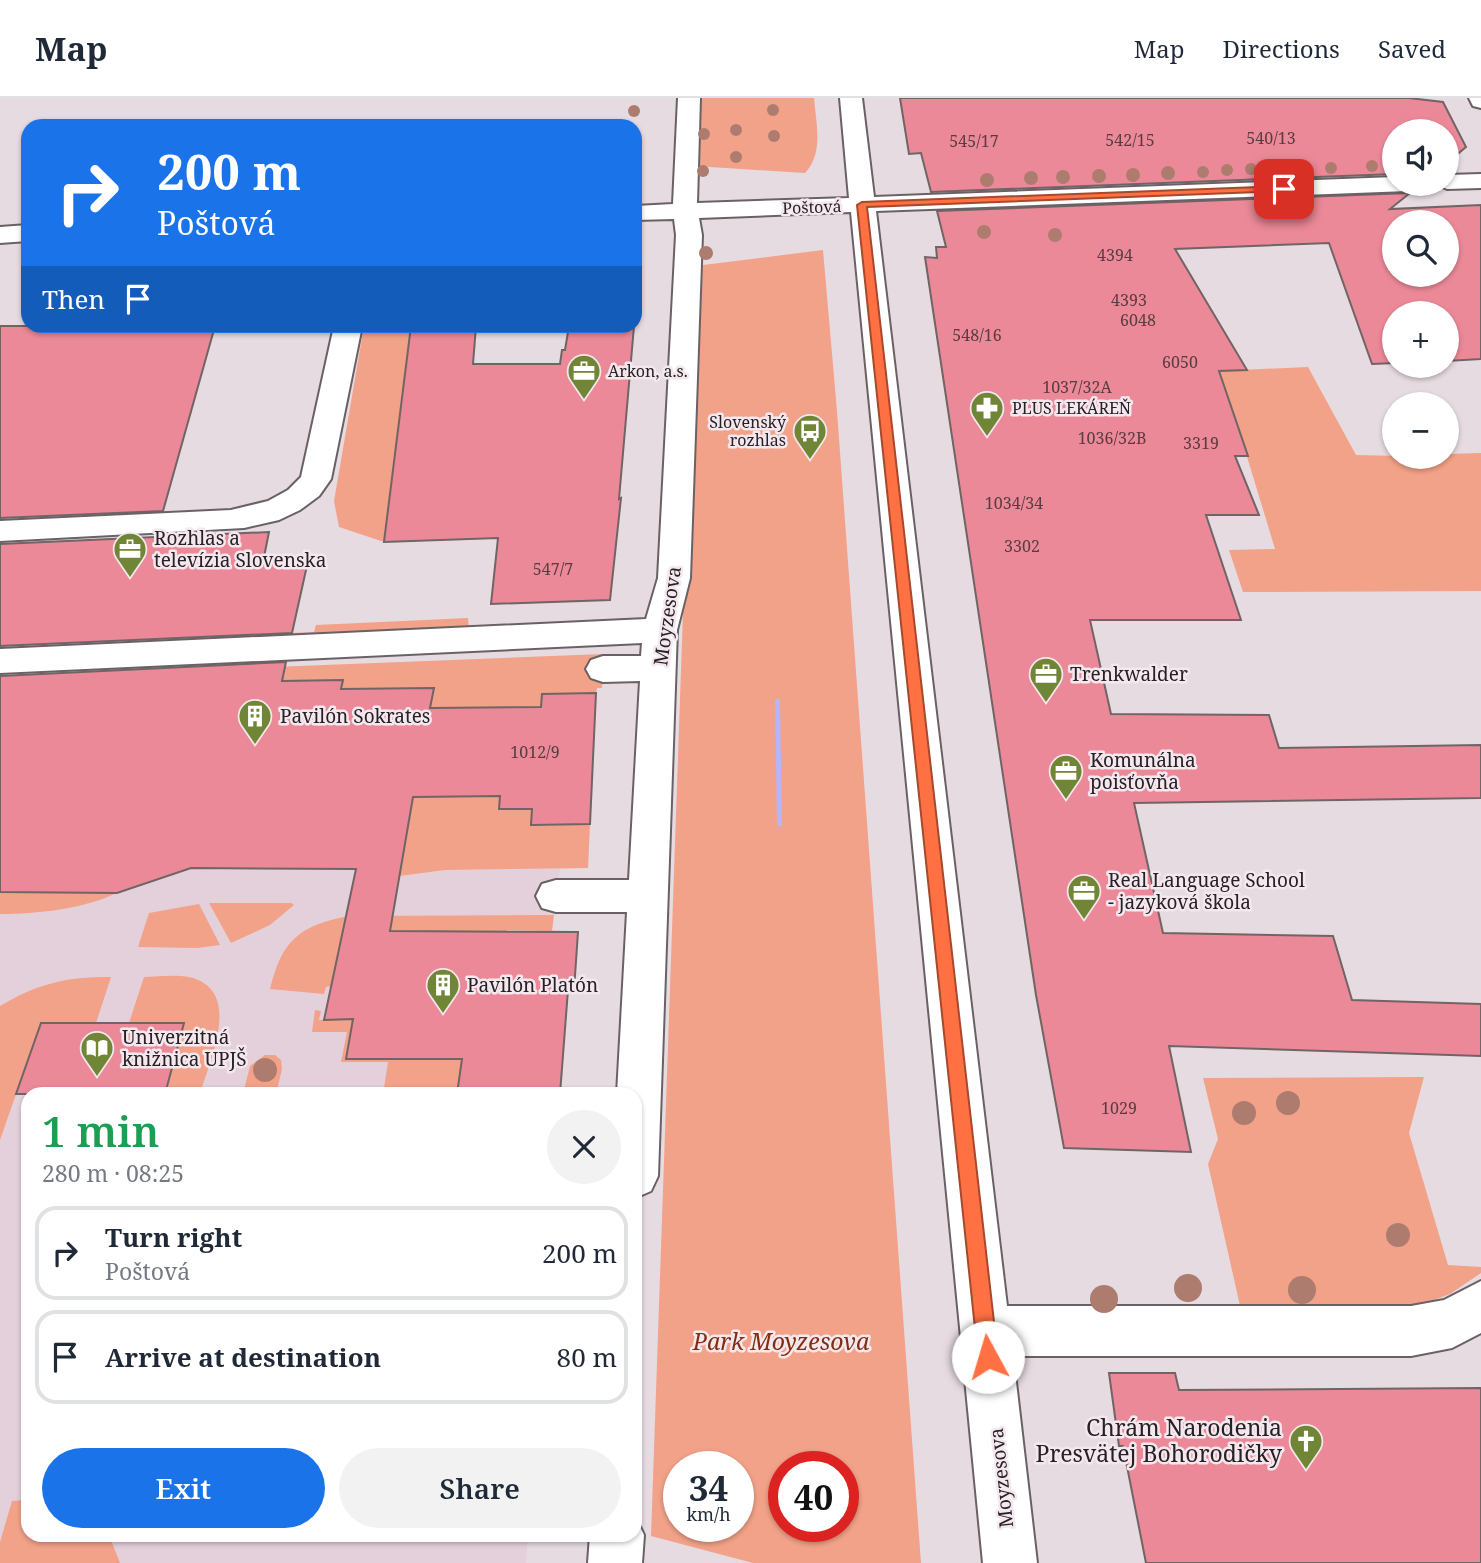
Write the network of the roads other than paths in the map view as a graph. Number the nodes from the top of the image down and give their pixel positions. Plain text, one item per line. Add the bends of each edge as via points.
1 (689, 98) edge
2 (851, 98) edge
3 (1481, 181) edge
4 (1459, 182) edge
5 (1382, 185) edge
6 (862, 205) junction
7 (686, 212) junction
8 (642, 213) edge
9 (21, 233) edge
10 (0, 234) edge
11 (347, 333) edge
12 (0, 531) edge
13 (660, 649) junction
14 (0, 661) edge
15 (603, 669) dead end
16 (556, 896) dead end
17 (649, 896) junction
18 (639, 1087) edge
19 (1481, 1306) edge
20 (985, 1331) junction
21 (616, 1542) edge
22 (615, 1563) edge
23 (1010, 1563) edge

1 - 7 street, Moyzesova
2 - 6 street, Moyzesova
3 - 4 street
5 - 6 street, Poštová
6 - 7 street, Poštová
6 - 20 street, Moyzesova
7 - 8 street, Poštová
7 - 13 street, Moyzesova via 674,578
9 - 10 street
11 - 12 street via 317,479 294,502 231,520
13 - 14 street
13 - 15 street
13 - 17 street, Moyzesova
16 - 17 street
17 - 18 street, Moyzesova
19 - 20 street via 1452,1323 1411,1331
20 - 23 street, Moyzesova
21 - 22 street

